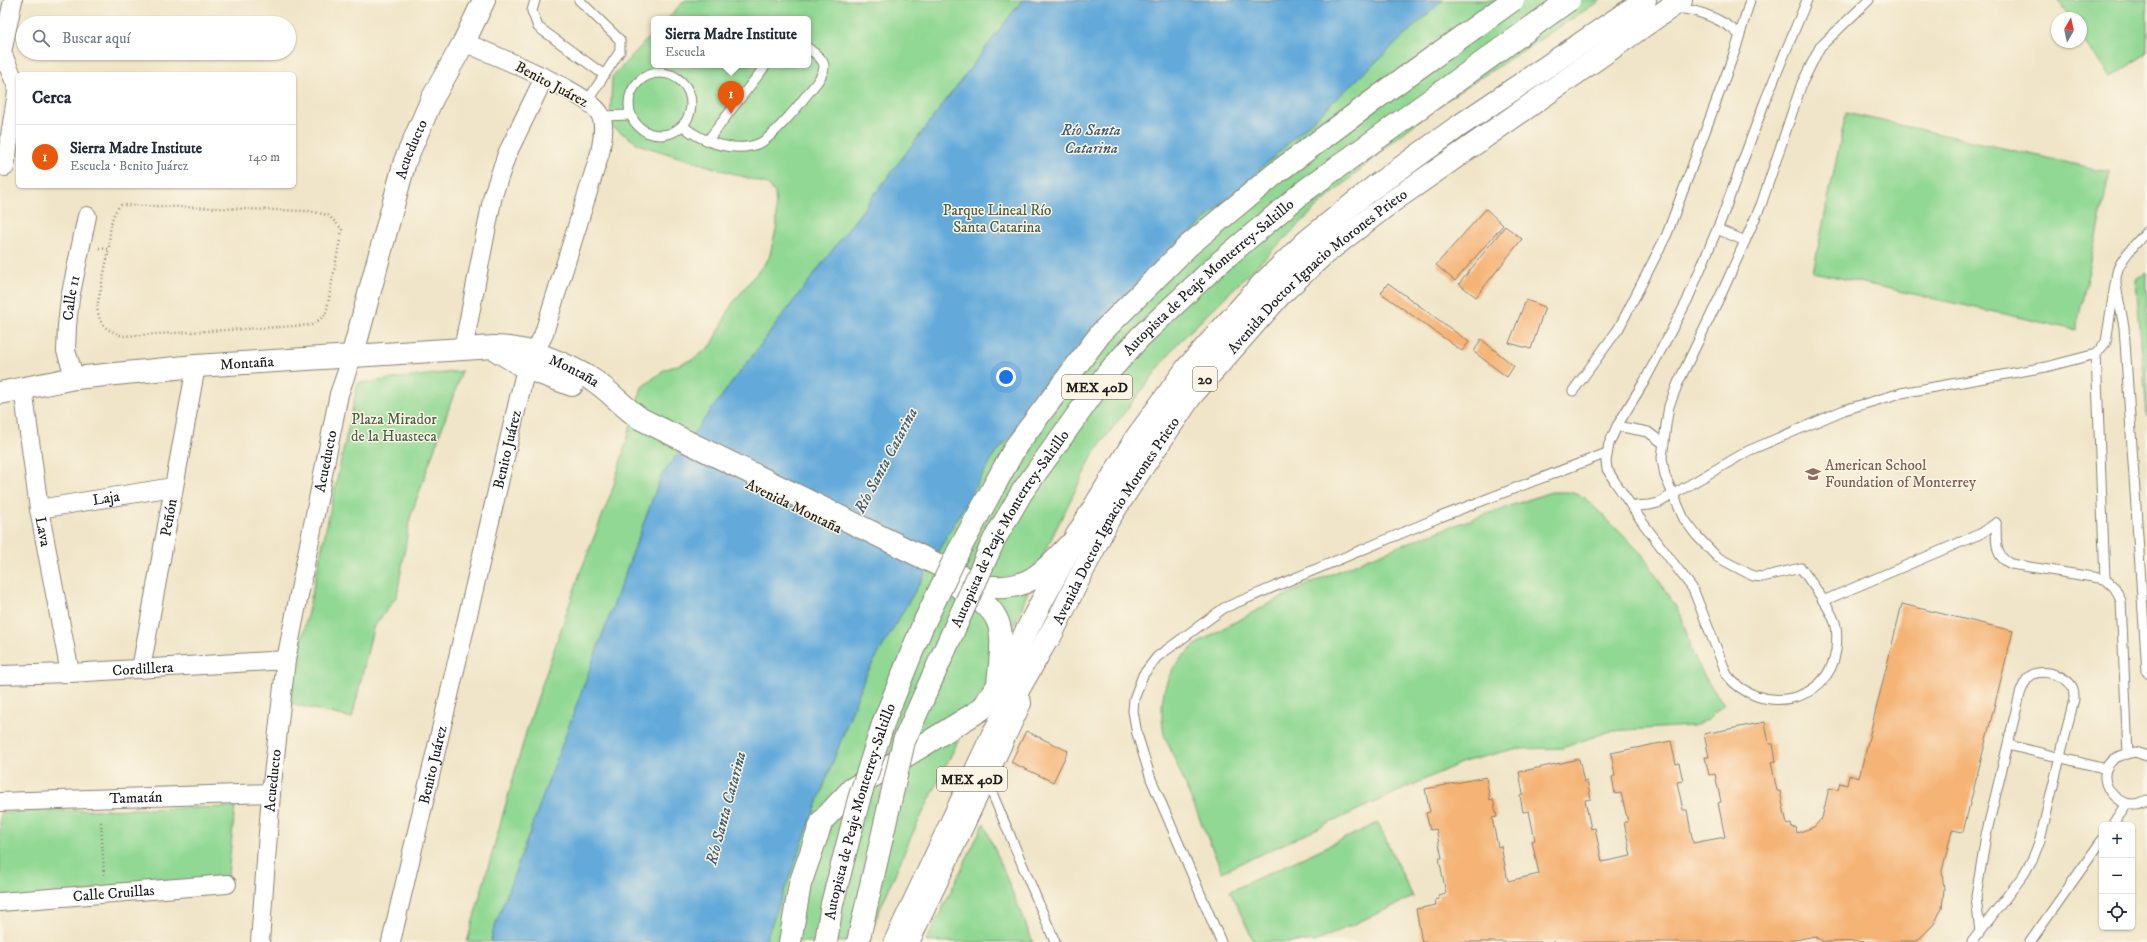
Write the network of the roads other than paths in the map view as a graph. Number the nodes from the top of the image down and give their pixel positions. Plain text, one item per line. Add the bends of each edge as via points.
1 (13, 0) edge
2 (536, 0) edge
3 (579, 0) edge
4 (1513, 0) edge
5 (1569, 0) edge
6 (1645, 0) edge
7 (1750, 0) edge
8 (1807, 0) edge
9 (1869, 0) edge
10 (482, 1) edge
11 (1675, 4) edge
12 (1740, 34) junction
13 (464, 42) junction
14 (811, 50) edge
15 (1, 58) edge
16 (764, 68) edge
17 (603, 74) junction
18 (544, 78) junction
19 (16, 84) edge
20 (16, 98) edge
21 (588, 100) junction
22 (631, 115) junction
23 (602, 116) junction
24 (683, 126) junction
25 (708, 140) junction
26 (5, 167) dead end
27 (87, 216) dead end
28 (1717, 229) junction
29 (2147, 231) edge
30 (1745, 241) junction
31 (2115, 284) junction
32 (463, 350) junction
33 (2096, 354) junction
34 (352, 357) junction
35 (530, 361) junction
36 (196, 366) junction
37 (75, 378) junction
38 (23, 388) junction
39 (1573, 390) dead end
40 (0, 393) edge
41 (637, 423) joint
42 (1617, 426) junction
43 (1664, 444) junction
44 (1607, 453) junction
45 (173, 487) junction
46 (1674, 495) junction
47 (1632, 506) junction
48 (39, 509) junction
49 (1073, 542) junction
50 (2105, 579) junction
51 (976, 590) junction
52 (1824, 601) junction
53 (1058, 620) junction
54 (286, 660) junction
55 (141, 669) junction
56 (2147, 672) edge
57 (70, 673) junction
58 (0, 675) edge
59 (998, 685) junction
60 (2008, 745) junction
61 (2128, 754) junction
62 (2147, 756) edge
63 (2061, 758) junction
64 (2107, 768) junction
65 (986, 779) junction
66 (271, 793) junction
67 (2147, 800) edge
68 (0, 802) edge
69 (2127, 804) junction
70 (2115, 822) edge
71 (2099, 844) edge
72 (226, 884) dead end
73 (0, 902) edge
74 (1980, 933) junction
75 (260, 942) edge
76 (391, 942) edge
77 (790, 942) edge
78 (826, 942) edge
79 (858, 942) edge
80 (895, 942) edge
81 (908, 942) edge
82 (1055, 942) edge
83 (1221, 942) edge
84 (1972, 942) edge
85 (2030, 942) edge

1 - 15 street
2 - 17 lane via 532,11 538,27
3 - 17 lane via 620,40 620,51
4 - 78 main road, Autopista de Peaje Monterrey-Saltillo / MEX 40D, bridge via 1276,173 1188,246 1101,333 1016,446 958,552 922,628 884,721 858,800 832,904
5 - 79 main road, Autopista de Peaje Monterrey-Saltillo / MEX 40D, bridge via 1303,192 1219,263 1140,337 1106,375 1022,492 994,540 904,741
6 - 49 main road, Avenida Doctor Ignacio Morones Prieto / 20 via 1456,128 1374,187 1308,240 1261,285 1188,368 1136,438
7 - 12 lane
8 - 28 lane via 1765,101
9 - 30 lane via 1820,47 1802,83
10 - 13 main road, Acueducto
11 - 12 lane via 1723,21
11 - 53 main road, Avenida Doctor Ignacio Morones Prieto / 20 via 1390,203 1324,254 1280,295 1192,396 1108,520
12 - 39 lane via 1667,234 1619,328
13 - 18 street, Benito Juárez
13 - 34 main road, Acueducto via 432,99 405,161
14 - 25 lane via 820,58 824,69 795,110 761,143 733,147
15 - 19 street
16 - 25 lane
17 - 21 lane
18 - 21 street, Benito Juárez
18 - 32 street via 507,154 493,195
20 - 26 street
21 - 23 street, Benito Juárez
22 - 23 lane
22 - 24 lane via 635,123 650,133 667,134
22 - 24 lane via 629,106 633,89 645,76 662,73 679,79 690,93 691,110
23 - 35 street, Benito Juárez via 600,153 543,336
24 - 25 lane via 692,134
27 - 37 street, Calle 11 via 70,298 67,326 66,351
28 - 30 lane
28 - 42 lane via 1687,301 1644,382
29 - 31 lane via 2121,261 2115,274
30 - 43 lane via 1669,406
31 - 33 lane via 2106,342
31 - 56 lane via 2124,327
32 - 34 main road, Montaña
32 - 35 main road, Montaña via 494,348 502,354
33 - 46 lane via 2046,367 1901,393 1844,410 1748,451
33 - 50 lane
34 - 36 main road, Montaña
34 - 54 street, Acueducto via 339,394
35 - 41 main road, Montaña via 593,380
35 - 76 street, Benito Juárez
36 - 37 main road, Montaña
36 - 45 street, Peñón
37 - 38 main road, Montaña
38 - 40 main road, Montaña
38 - 48 street, Lava
41 - 51 main road, Avenida Montaña, bridge
42 - 43 lane via 1648,432
42 - 44 lane
43 - 46 lane via 1662,458 1665,476
44 - 47 lane via 1607,469
44 - 83 lane via 1440,517 1224,608 1157,657 1143,675 1134,699 1133,711 1137,734 1151,779
45 - 48 street, Laja
45 - 55 street, Peñón
46 - 47 lane via 1650,505
46 - 52 lane via 1684,520 1717,557 1753,576 1762,577 1801,568
47 - 52 lane via 1693,589 1727,675 1735,686 1747,694 1764,700 1779,700 1814,689 1824,681 1835,662 1837,643 1834,620
48 - 57 street, Lava
49 - 51 main road, Avenida Montaña via 1036,577 1001,588
49 - 59 main road, Avenida Doctor Ignacio Morones Prieto / 20
50 - 52 lane via 2011,564 2003,560 1997,551 1996,523 1982,533
50 - 61 lane via 2115,588 2121,601
51 - 59 main road, Avenida Montaña via 993,610 1000,627 1002,640
53 - 65 main road, Avenida Doctor Ignacio Morones Prieto / 20
53 - 80 main road, MEX 40D via 993,734
54 - 55 street, Cordillera
54 - 66 street, Acueducto
55 - 57 street, Cordillera
57 - 58 street, Cordillera
59 - 77 main road, Avenida Doctor Ignacio Morones Prieto / 20 via 982,709 852,788 822,821 800,884
60 - 63 lane
60 - 63 lane via 2024,682 2040,672 2051,673 2071,685 2074,690
60 - 74 lane via 1986,835 1976,897
61 - 62 lane via 2135,752
61 - 64 lane via 2114,759
63 - 64 lane
63 - 74 lane via 2033,858
64 - 69 lane via 2106,780 2109,791 2117,800
65 - 81 main road, Avenida Doctor Ignacio Morones Prieto / 20
65 - 82 lane
66 - 68 street, Tamatán
66 - 75 street, Acueducto
67 - 69 lane
69 - 70 lane
71 - 85 lane
72 - 73 street, Calle Cruillas
74 - 84 lane

